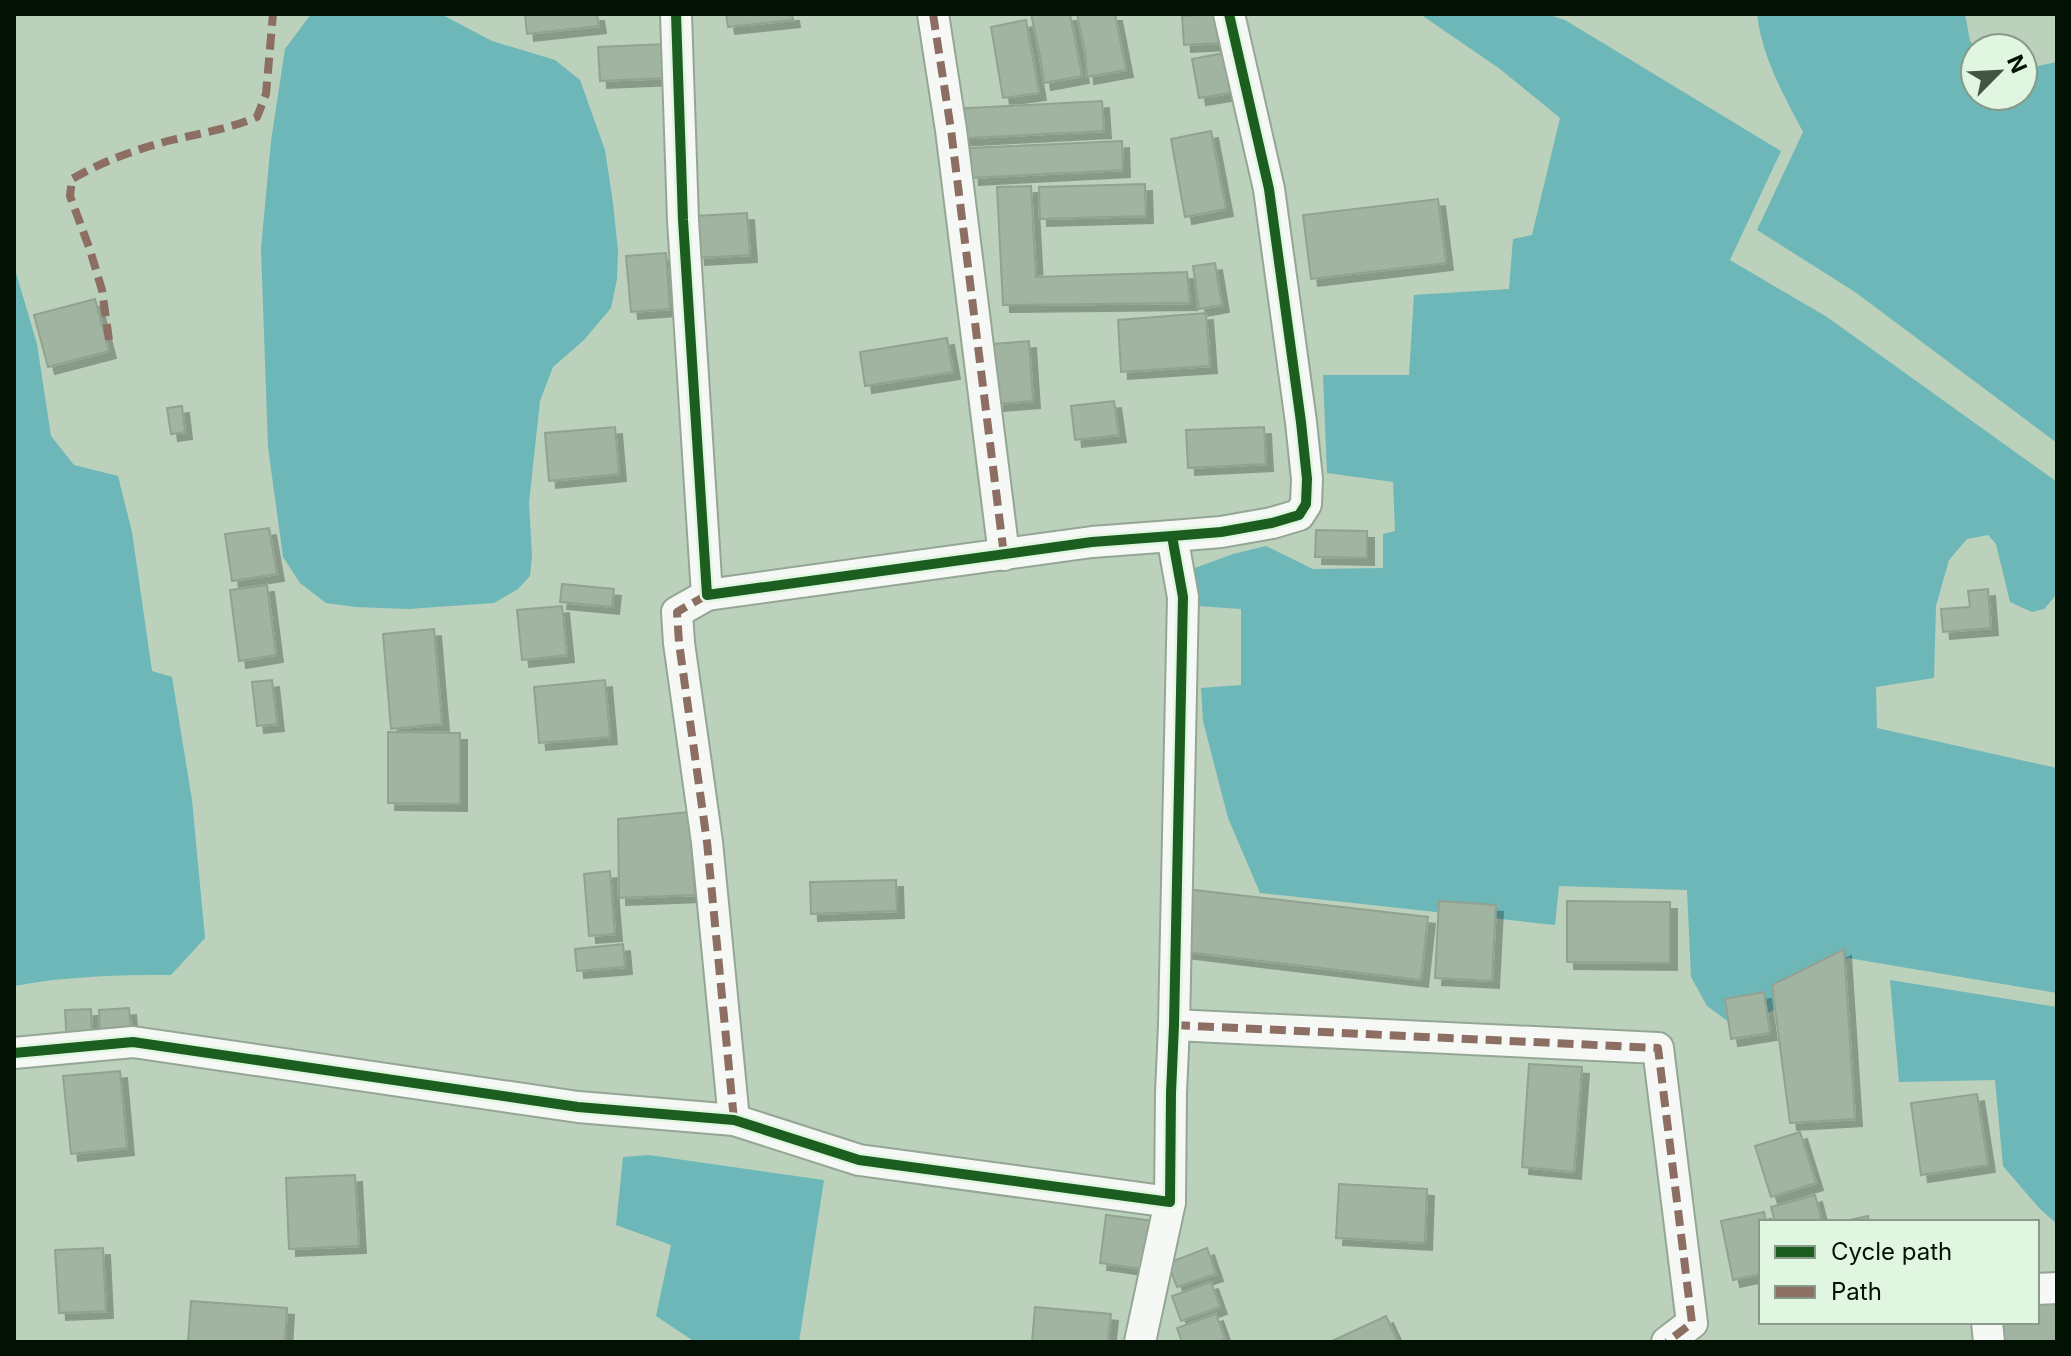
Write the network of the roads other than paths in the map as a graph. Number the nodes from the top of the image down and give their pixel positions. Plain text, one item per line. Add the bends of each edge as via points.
1 (676, 14) edge
2 (933, 14) edge
3 (1229, 14) edge
4 (1172, 536) junction
5 (1004, 555) junction
6 (707, 595) junction
7 (1174, 1025) junction
8 (14, 1053) edge
9 (734, 1120) junction
10 (1170, 1202) junction
11 (1140, 1342) edge
12 (1667, 1342) edge

1 - 6 street
2 - 5 street
3 - 4 street via 1269,189 1301,422 1306,504 1299,515 1272,523
4 - 5 street
4 - 7 street via 1183,597
5 - 6 street
6 - 9 street via 677,612 707,842
7 - 10 street
7 - 12 street via 1658,1048 1692,1323
8 - 9 street via 133,1042 578,1107
9 - 10 street via 859,1160
10 - 11 street

